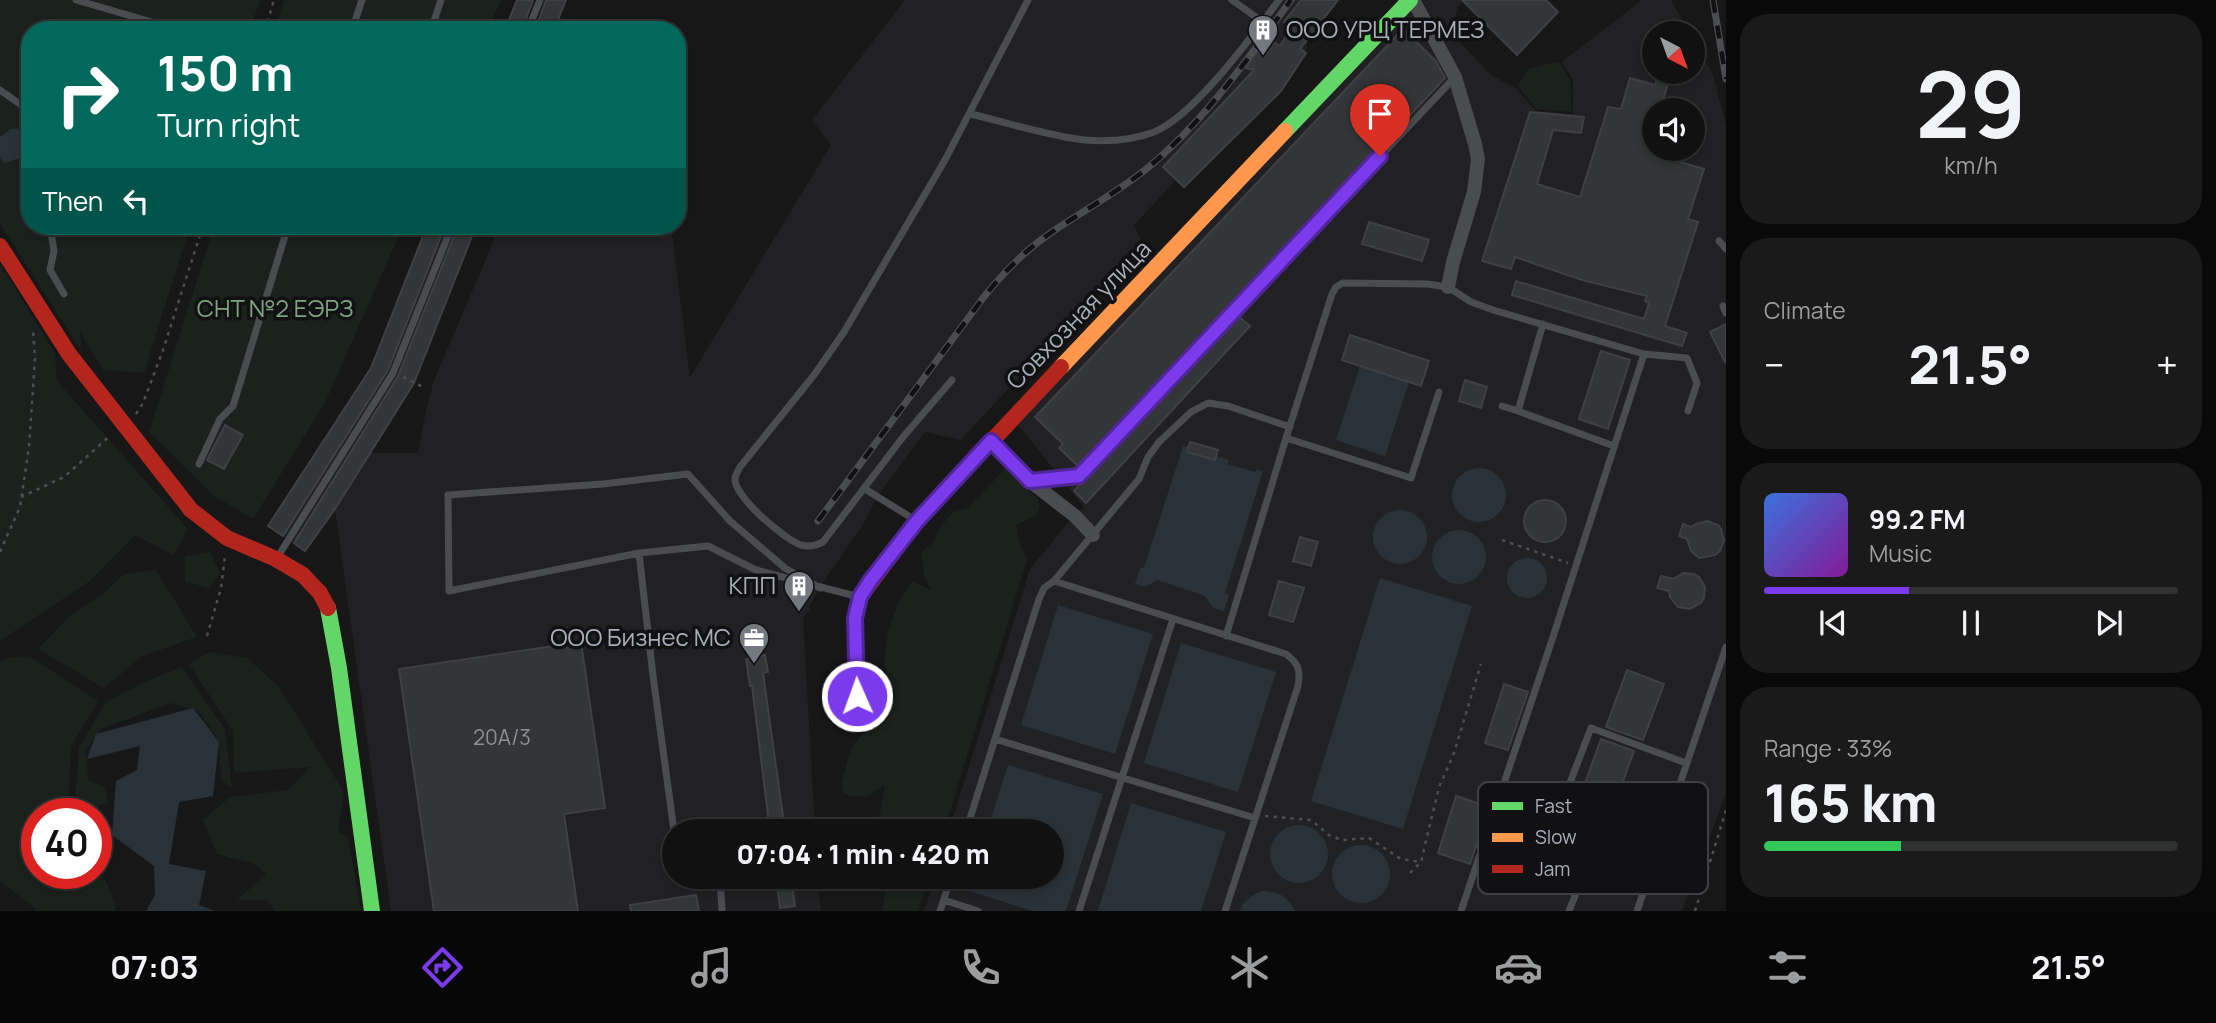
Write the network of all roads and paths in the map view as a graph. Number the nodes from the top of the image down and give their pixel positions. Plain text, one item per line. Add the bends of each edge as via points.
1 (76, 0) edge
2 (109, 0) edge
3 (274, 0) edge
4 (362, 0) edge
5 (441, 0) edge
6 (540, 0) edge
7 (1028, 0) edge
8 (1232, 0) edge
9 (1279, 0) edge
10 (1412, 0) edge
11 (106, 9) junction
12 (148, 21) edge
13 (267, 21) edge
14 (355, 21) edge
15 (434, 21) edge
16 (532, 21) edge
17 (1263, 22) junction
18 (1455, 77) junction
19 (0, 90) edge
20 (21, 105) edge
21 (970, 114) junction
22 (52, 235) edge
23 (200, 235) edge
24 (285, 235) edge
25 (448, 235) edge
26 (1719, 242) dead end
27 (0, 246) edge
28 (1726, 249) edge
29 (1448, 287) junction
30 (64, 294) dead end
31 (33, 321) dead end
32 (1543, 324) junction
33 (1644, 354) junction
34 (393, 373) junction
35 (952, 380) dead end
36 (423, 387) dead end
37 (1439, 392) dead end
38 (1502, 406) dead end
39 (1518, 411) junction
40 (1688, 411) dead end
41 (1290, 427) junction
42 (129, 432) junction
43 (1286, 438) junction
44 (991, 441) junction
45 (1614, 446) junction
46 (199, 464) dead end
47 (1030, 481) junction
48 (865, 489) junction
49 (21, 497) junction
50 (917, 521) junction
51 (1093, 535) junction
52 (227, 538) junction
53 (1502, 540) dead end
54 (0, 552) edge
55 (639, 553) junction
56 (276, 559) junction
57 (1574, 565) junction
58 (1054, 581) junction
59 (820, 588) junction
60 (860, 597) junction
61 (1173, 619) junction
62 (206, 636) dead end
63 (1226, 636) junction
64 (1726, 647) edge
65 (1481, 664) dead end
66 (857, 696) dead end
67 (995, 739) junction
68 (1686, 763) junction
69 (1122, 777) junction
70 (1505, 782) edge
71 (1570, 782) edge
72 (1680, 782) edge
73 (1726, 810) edge
74 (1255, 818) junction
75 (672, 819) edge
76 (970, 819) edge
77 (1420, 862) junction
78 (1478, 862) edge
79 (1708, 869) edge
80 (1410, 873) dead end
81 (721, 889) edge
82 (947, 889) edge
83 (1576, 894) edge
84 (1643, 894) edge
85 (1700, 894) edge
86 (944, 900) junction
87 (372, 911) edge
88 (722, 911) edge
89 (940, 911) edge
90 (978, 911) edge
91 (1079, 911) edge
92 (1225, 911) edge
93 (1461, 911) edge
94 (1569, 911) edge
95 (1637, 911) edge
96 (1695, 911) edge

1 - 11 lane
2 - 11 lane
3 - 13 path
4 - 14 lane
5 - 15 lane
6 - 16 lane
7 - 21 lane
8 - 17 lane
9 - 17 lane
10 - 18 street
10 - 44 street, Совхозная улица
11 - 12 lane
17 - 21 lane via 1193,103 1155,132 1107,141 1083,139
18 - 29 street via 1475,144 1478,173
18 - 47 lane via 1079,476
19 - 20 lane
21 - 48 lane via 844,332 735,477 751,506 786,537 803,545 823,542
22 - 30 lane via 50,270
23 - 42 path via 162,353
24 - 46 lane via 233,406 220,419
25 - 34 lane
26 - 28 lane
27 - 42 street via 69,354
29 - 32 lane via 1471,302
29 - 41 lane via 1391,282 1351,282 1336,287
31 - 49 path via 35,359
32 - 33 lane
32 - 39 lane
33 - 40 lane via 1687,358 1697,383
33 - 45 lane
34 - 36 path
34 - 56 lane
35 - 48 lane
37 - 43 lane via 1411,478
38 - 39 lane
39 - 45 lane
41 - 43 lane
41 - 51 lane via 1228,406 1208,404 1191,412 1159,442 1139,479
42 - 49 path via 110,435 64,477
42 - 52 street via 191,510
43 - 63 lane
44 - 47 street
44 - 50 street, Совхозная улица
45 - 57 lane
47 - 51 street
48 - 50 lane
49 - 54 path
50 - 60 street, Совхозная улица
51 - 58 lane
52 - 56 street
52 - 62 path via 222,588
53 - 57 path
55 - 59 lane via 708,546 756,570
55 - 59 lane via 449,591 448,495 688,474 730,521 785,568
55 - 75 lane
56 - 87 street via 303,575 330,613
57 - 70 lane
58 - 61 lane
58 - 67 lane via 1039,599
59 - 60 lane
60 - 66 street, Совхозная улица via 855,618
61 - 63 lane
61 - 69 lane
63 - 74 lane via 1286,654 1296,661 1301,673
64 - 68 lane
65 - 77 path via 1453,757 1439,787
67 - 69 lane
67 - 76 lane
68 - 71 lane via 1591,728
68 - 72 lane
69 - 74 lane
69 - 91 lane
73 - 79 path
74 - 77 path via 1311,820 1329,835 1342,840 1369,838 1401,859
74 - 92 lane
77 - 80 path
78 - 93 lane
81 - 88 lane
82 - 86 lane
83 - 94 lane
84 - 95 lane
85 - 96 path
86 - 89 lane
86 - 90 lane

